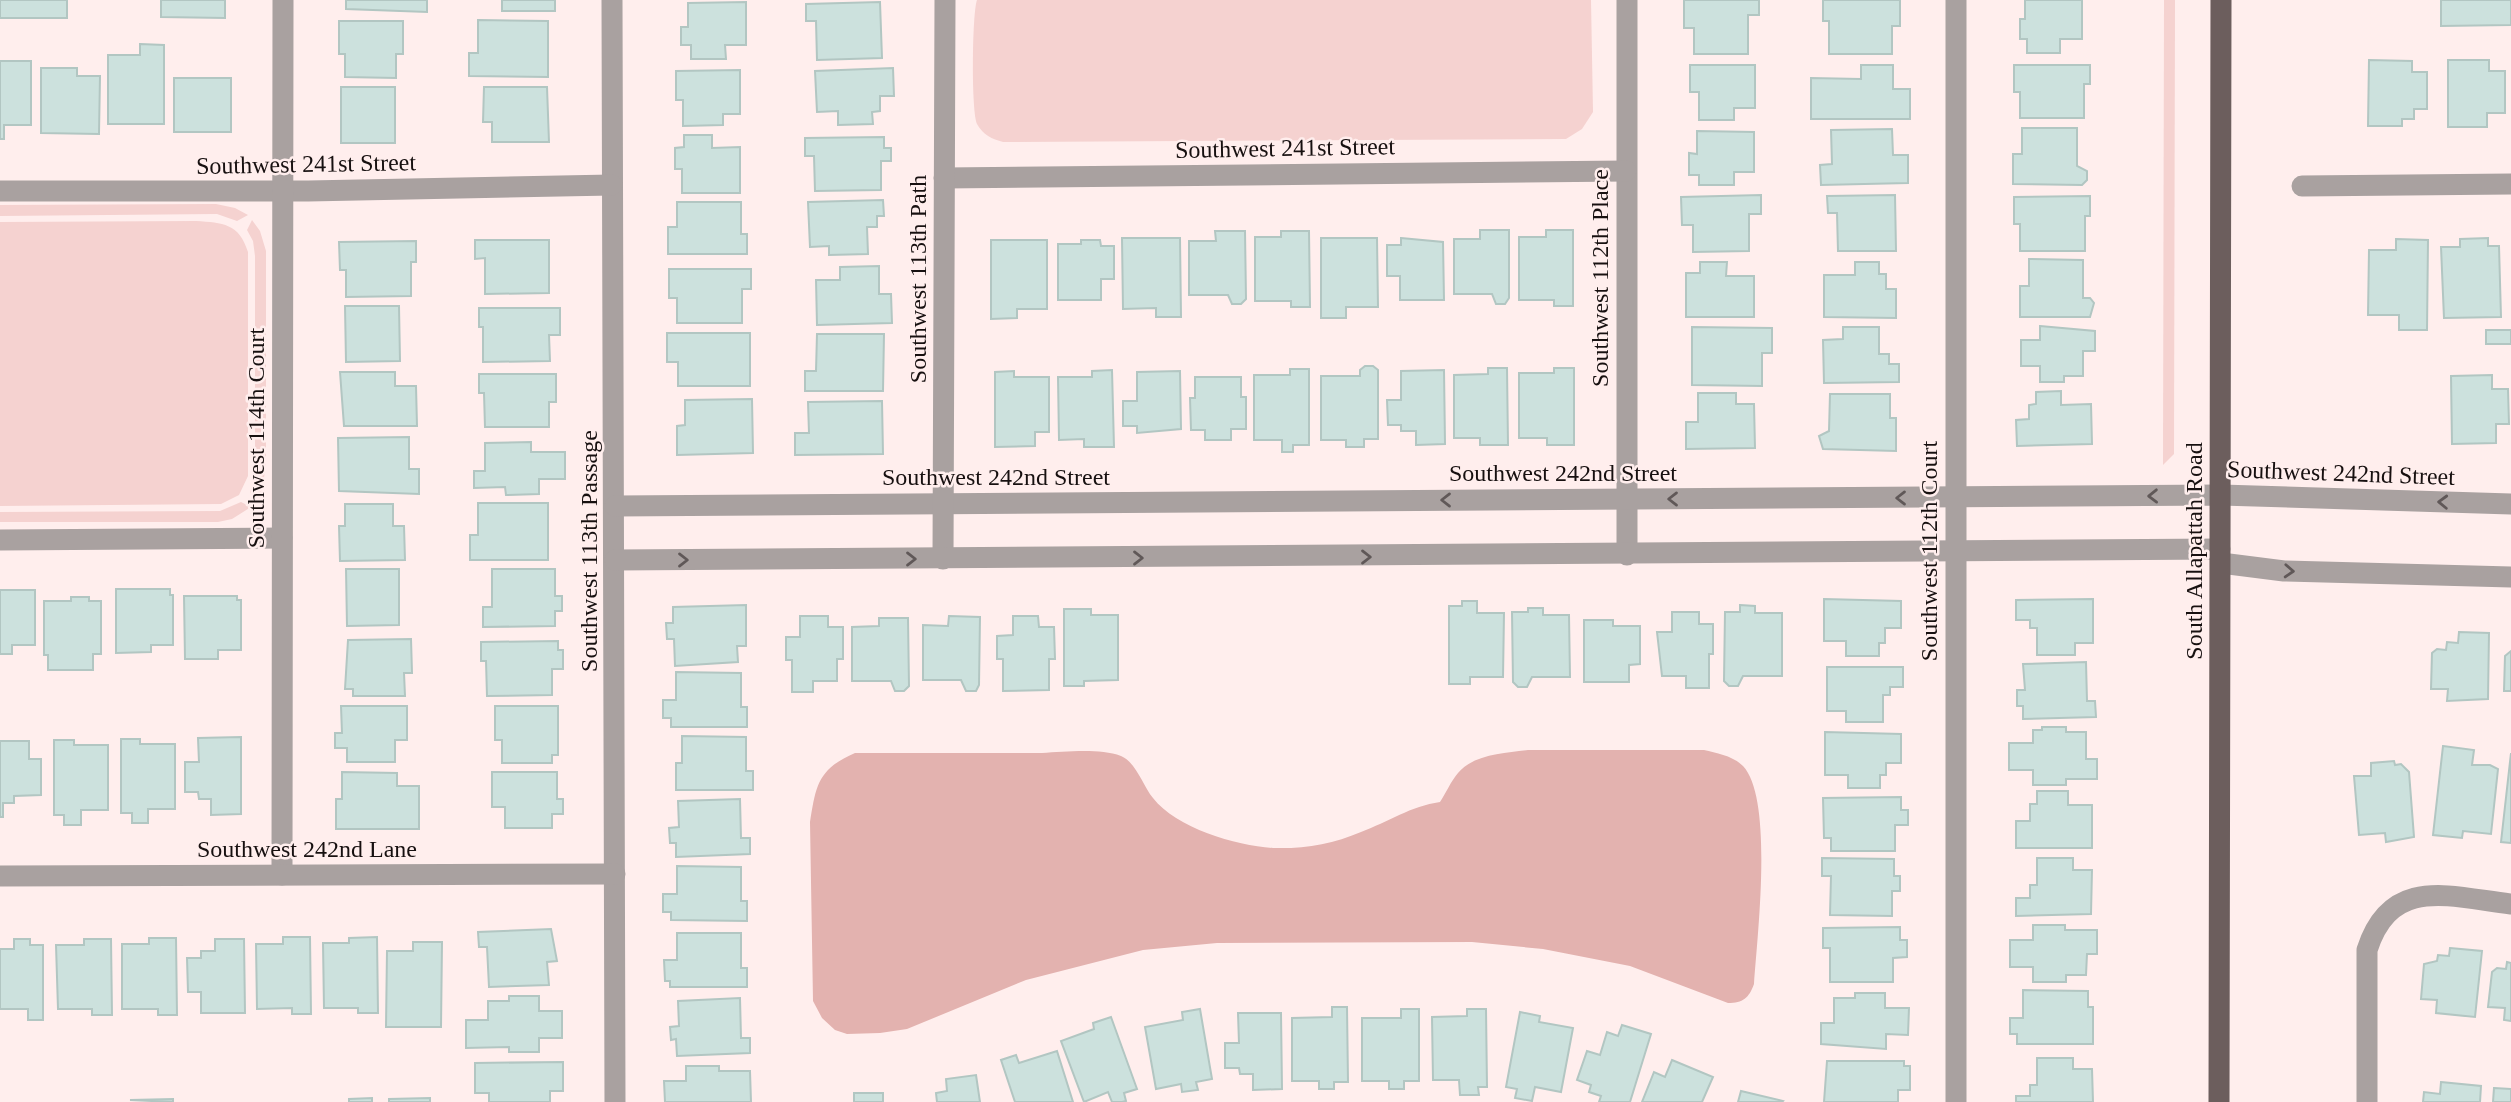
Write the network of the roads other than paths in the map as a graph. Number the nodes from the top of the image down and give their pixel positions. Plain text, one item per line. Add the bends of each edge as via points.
1 (283, 0) edge
2 (612, 0) edge
3 (945, 0) edge
4 (1627, 0) edge
5 (1956, 0) edge
6 (2221, 0) edge
7 (1626, 171) junction
8 (944, 178) junction
9 (2511, 184) edge
10 (612, 185) junction
11 (2302, 186) dead end
12 (0, 191) edge
13 (283, 191) junction
14 (2221, 495) junction
15 (1955, 498) junction
16 (1627, 499) junction
17 (944, 504) junction
18 (2511, 504) edge
19 (615, 506) junction
20 (282, 538) junction
21 (0, 540) edge
22 (1955, 552) junction
23 (1627, 555) junction
24 (2221, 556) junction
25 (943, 559) junction
26 (615, 560) junction
27 (2511, 577) edge
28 (615, 874) junction
29 (282, 875) junction
30 (0, 876) edge
31 (2511, 904) edge
32 (615, 1102) edge
33 (1956, 1102) edge
34 (2219, 1102) edge
35 (2367, 1102) edge

1 - 13 street, Southwest 114th Court
2 - 10 street, Southwest 113th Passage
3 - 8 street, Southwest 113th Path
4 - 7 street, Southwest 112th Place
5 - 15 street, Southwest 112th Court
6 - 14 main road, South Allapattah Road
7 - 8 street, Southwest 241st Street
7 - 16 street, Southwest 112th Place
8 - 17 street, Southwest 113th Path
9 - 11 street
10 - 13 street, Southwest 241st Street
10 - 19 street, Southwest 113th Passage
12 - 13 street, Southwest 241st Street
13 - 20 street, Southwest 114th Court
14 -> 15 street, Southwest 242nd Street
18 -> 14 street, Southwest 242nd Street
14 - 24 main road, South Allapattah Road
15 -> 16 street, Southwest 242nd Street
15 - 22 street, Southwest 112th Court
16 -> 17 street, Southwest 242nd Street
16 - 23 street, Southwest 112th Place
17 - 19 street, Southwest 242nd Street
17 - 25 street, Southwest 113th Path
19 - 26 street, Southwest 113th Passage
20 - 21 street
20 - 29 street, Southwest 114th Court
22 - 23 street
22 - 24 street
22 - 33 street, Southwest 112th Court
25 -> 23 street
24 -> 27 street via 2284,571
24 - 34 main road, South Allapattah Road
26 -> 25 street
26 - 28 street, Southwest 113th Passage
28 - 29 street, Southwest 242nd Lane
28 - 32 street, Southwest 113th Passage
29 - 30 street, Southwest 242nd Lane
31 - 35 street via 2419,894 2403,900 2373,929 2367,950

